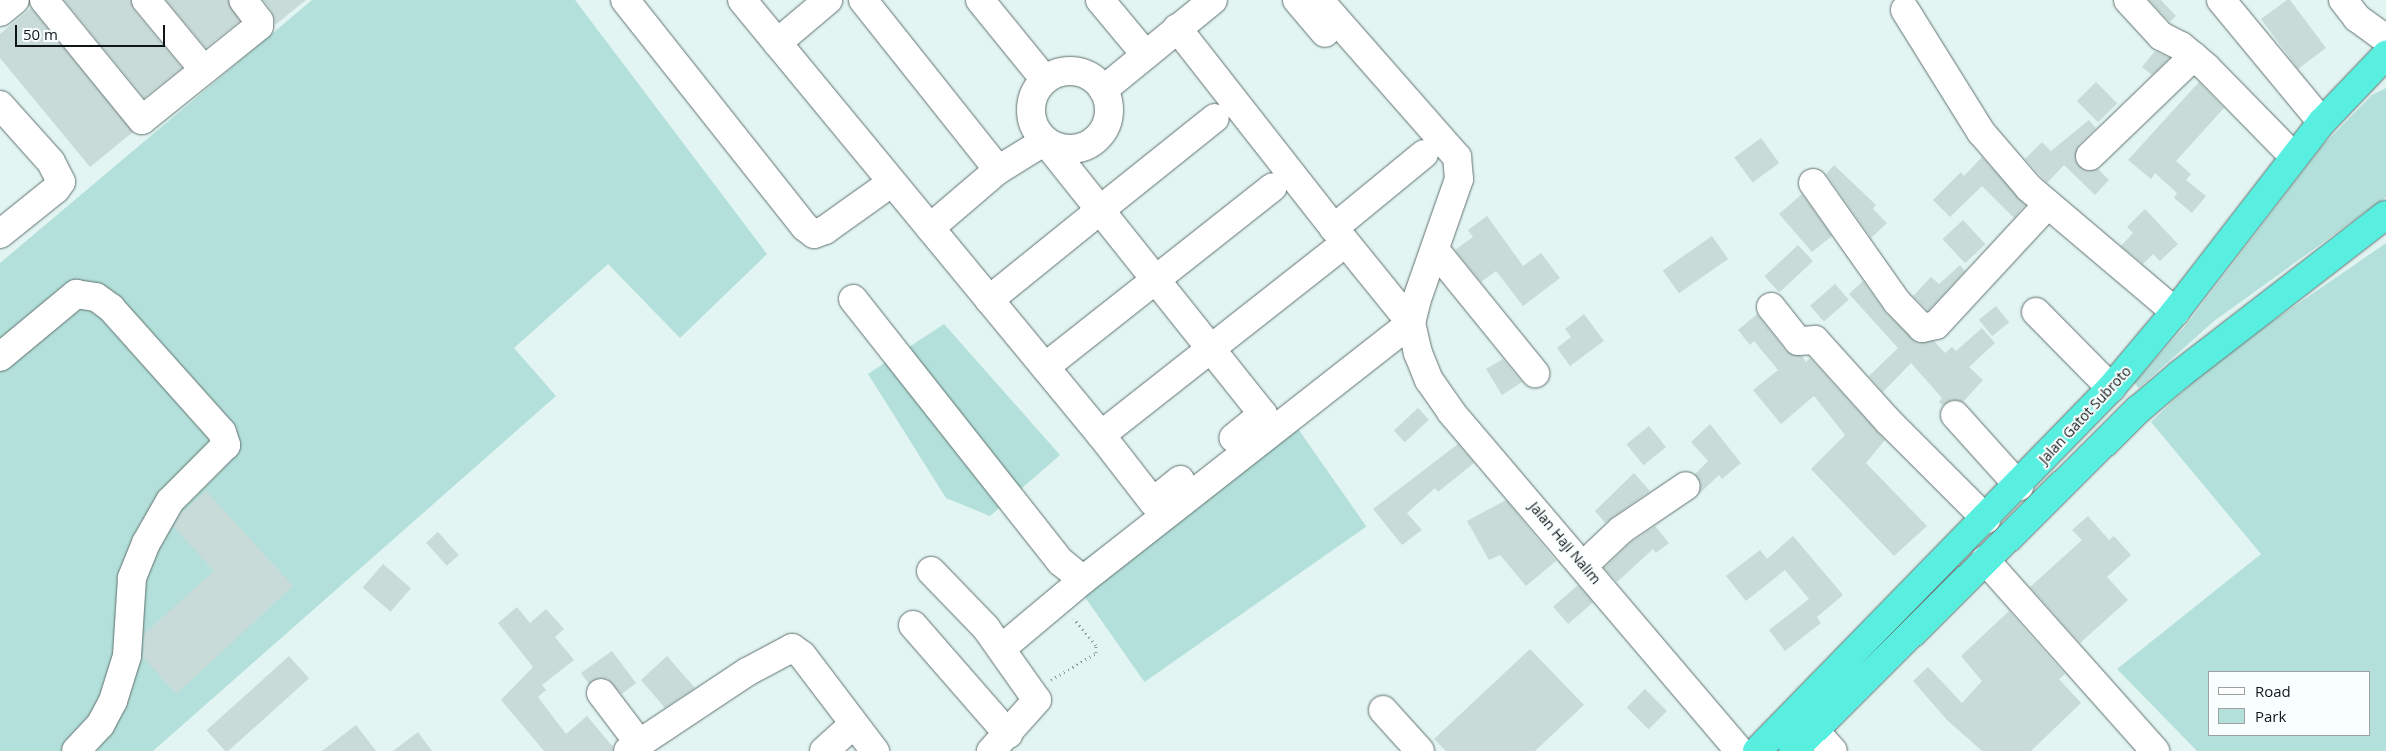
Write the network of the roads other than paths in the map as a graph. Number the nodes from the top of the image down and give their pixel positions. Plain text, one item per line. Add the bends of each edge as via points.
1 (44, 0) edge
2 (146, 0) edge
3 (243, 0) edge
4 (625, 0) edge
5 (742, 0) edge
6 (828, 0) edge
7 (862, 0) edge
8 (980, 0) edge
9 (1100, 0) edge
10 (1213, 0) edge
11 (1315, 0) edge
12 (2128, 0) edge
13 (2221, 0) edge
14 (2343, 0) edge
15 (1905, 10) dead end
16 (1177, 28) junction
17 (1326, 36) dead end
18 (2386, 39) edge
19 (777, 42) junction
20 (1145, 54) junction
21 (2386, 55) edge
22 (2194, 56) junction
23 (204, 70) junction
24 (1045, 80) junction
25 (1103, 90) junction
26 (0, 106) edge
27 (1215, 118) dead end
28 (2322, 122) junction
29 (1045, 141) junction
30 (1424, 154) dead end
31 (2090, 156) dead end
32 (2294, 157) junction
33 (998, 170) junction
34 (892, 182) junction
35 (1813, 183) dead end
36 (1273, 187) dead end
37 (2047, 205) junction
38 (1100, 210) junction
39 (2386, 215) edge
40 (930, 228) junction
41 (0, 234) edge
42 (1340, 236) junction
43 (1435, 250) junction
44 (1156, 280) junction
45 (853, 299) dead end
46 (989, 300) junction
47 (1771, 307) dead end
48 (2036, 312) dead end
49 (2175, 312) junction
50 (1412, 323) junction
51 (1210, 347) junction
52 (0, 356) edge
53 (1045, 367) junction
54 (1535, 373) dead end
55 (2111, 388) junction
56 (1955, 415) dead end
57 (1101, 436) junction
58 (1686, 486) dead end
59 (2019, 486) junction
60 (1986, 519) junction
61 (1985, 560) junction
62 (1584, 566) junction
63 (930, 571) dead end
64 (1083, 580) junction
65 (913, 625) dead end
66 (1002, 648) junction
67 (602, 693) dead end
68 (1383, 710) dead end
69 (854, 724) junction
70 (1814, 730) junction
71 (1000, 742) edge
72 (633, 747) edge
73 (76, 751) edge
74 (824, 751) edge
75 (875, 751) edge
76 (1420, 751) edge
77 (1740, 751) edge
78 (1757, 751) edge
79 (1793, 751) edge
80 (1833, 751) edge
81 (2155, 751) edge

1 - 23 street via 142,120
2 - 23 street
3 - 23 street via 257,17 259,26
4 - 34 street via 805,227 814,234 825,230
5 - 19 street
6 - 19 street
7 - 33 street
8 - 24 street
9 - 20 street
10 - 16 street
11 - 17 street
11 - 43 street via 1457,157 1459,179
12 - 22 street via 2161,36
13 - 28 street
14 - 18 street via 2357,18
15 - 37 street via 1981,132
16 - 20 street
16 - 42 street
19 - 34 street
20 - 25 street
21 - 28 highway, Jalan Gatot Subroto
22 - 31 street
22 - 32 street
24 - 25 street via 1071,71 1084,74
24 - 29 street via 1032,101 1031,115 1035,128
25 - 29 street via 1108,114 1098,136 1077,148 1064,148
26 - 41 street via 51,162 61,182
27 - 38 street
28 - 32 highway, Jalan Gatot Subroto
29 - 33 street
29 - 38 street
30 - 42 street
32 - 49 highway, Jalan Gatot Subroto
33 - 40 street
34 - 40 street
35 - 37 street via 1897,302 1922,328 1936,325
36 - 44 street
37 - 49 street
38 - 44 street
38 - 46 street
39 - 61 highway via 2180,374
40 - 46 street
42 - 50 street
42 - 51 street
43 - 50 street via 1416,299
43 - 54 street
44 - 51 street
44 - 53 street
45 - 64 street via 1061,562
46 - 53 street
47 - 60 street via 1798,341 1815,340 1888,421
48 - 55 street
49 - 55 highway, Jalan Gatot Subroto
50 - 62 street, Jalan Haji Nalim via 1426,371 1446,404
50 - 64 street
51 - 57 street
51 - 57 street via 1263,414 1153,502
52 - 73 street via 76,294 96,297 111,308 222,432 226,445 170,501 146,543 132,578 127,656 113,701 100,725
53 - 57 street
55 - 59 highway, Jalan Gatot Subroto
56 - 59 street
58 - 62 street via 1621,530
59 - 60 highway, Jalan Gatot Subroto
60 - 78 highway, Jalan Gatot Subroto
61 - 70 highway
61 - 81 street
62 - 77 street, Jalan Haji Nalim
63 - 66 street
64 - 66 street
65 - 71 street
66 - 71 street via 1037,700
67 - 72 street
68 - 76 street
69 - 72 street via 802,655 792,648 747,672
69 - 74 street
69 - 75 street
70 - 79 highway
70 - 80 street

